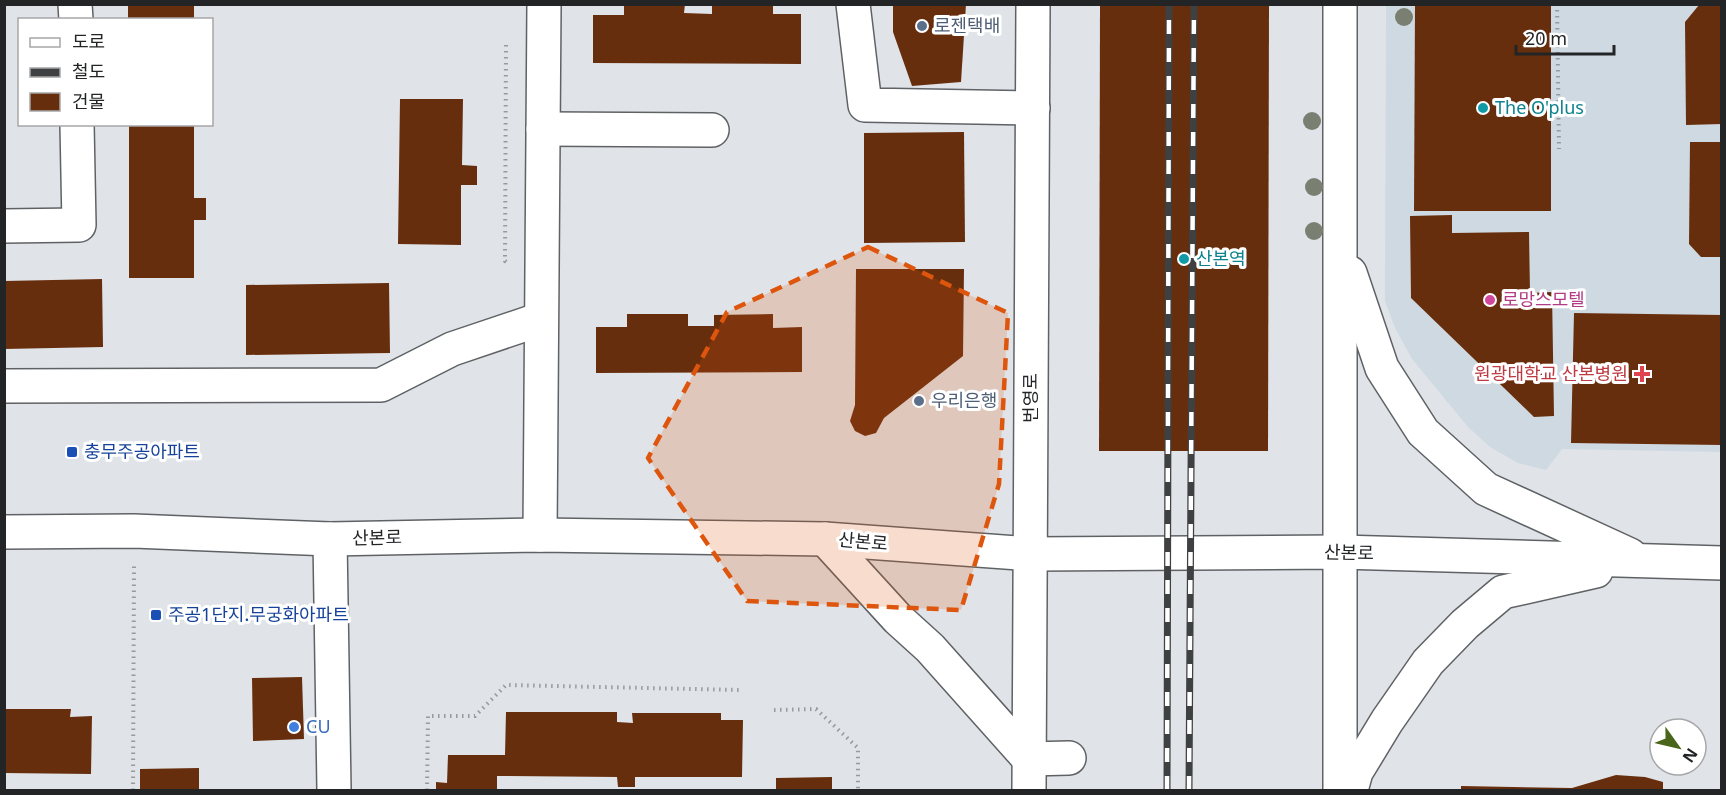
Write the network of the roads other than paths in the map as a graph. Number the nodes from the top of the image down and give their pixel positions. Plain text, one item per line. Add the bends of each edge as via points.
1 (544, 4) edge
2 (853, 4) edge
3 (1033, 4) edge
4 (1340, 4) edge
5 (1033, 108) junction
6 (77, 126) edge
7 (543, 129) junction
8 (712, 130) dead end
9 (4, 226) edge
10 (1341, 246) junction
11 (541, 319) junction
12 (4, 386) edge
13 (4, 532) edge
14 (540, 535) junction
15 (330, 539) junction
16 (825, 539) junction
17 (1341, 552) junction
18 (1032, 554) junction
19 (1642, 561) junction
20 (1722, 563) edge
21 (1069, 758) dead end
22 (1029, 775) edge
23 (334, 790) edge
24 (1340, 790) edge
25 (1351, 790) edge

1 - 7 street
2 - 5 street via 865,105
3 - 5 street, 번영로
4 - 10 street
5 - 18 street, 번영로
6 - 9 street via 79,225
7 - 8 street
7 - 11 street
10 - 17 street
10 - 19 street via 1382,369 1423,432 1486,489
11 - 12 street via 452,349 381,385
11 - 14 street
13 - 15 street, 산본로 via 134,531
14 - 15 street, 산본로
14 - 16 street, 산본로
15 - 23 street
16 - 18 street, 산본로
16 - 22 street via 930,648
17 - 18 street, 산본로
17 - 19 street, 산본로
17 - 24 street
18 - 22 street, 번영로
19 - 20 street, 산본로
19 - 25 street via 1503,592 1428,663 1356,772
21 - 22 street

